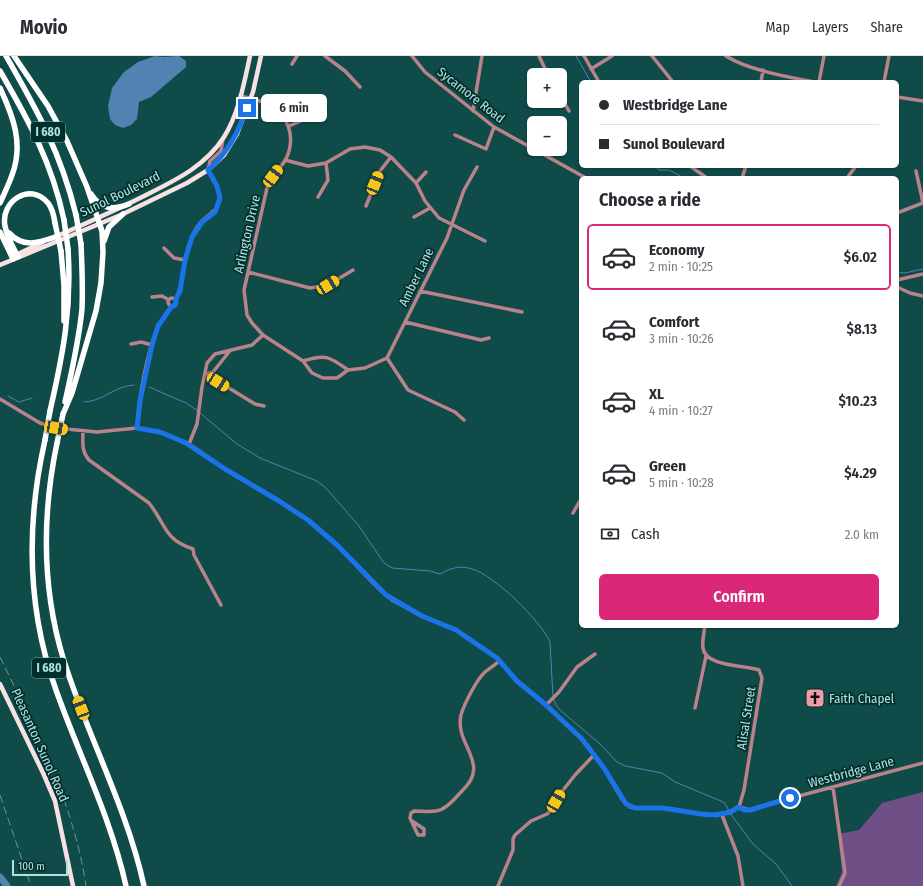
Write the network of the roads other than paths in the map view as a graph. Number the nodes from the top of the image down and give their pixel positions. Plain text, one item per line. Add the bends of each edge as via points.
1 (6, 56) edge
2 (14, 56) edge
3 (250, 56) edge
4 (261, 56) edge
5 (296, 56) edge
6 (326, 56) edge
7 (412, 56) edge
8 (482, 56) edge
9 (539, 56) edge
10 (584, 56) edge
11 (612, 56) edge
12 (652, 56) edge
13 (726, 56) edge
14 (824, 56) edge
15 (888, 56) edge
16 (292, 64) dead end
17 (545, 68) edge
18 (591, 69) junction
19 (763, 70) junction
20 (0, 71) edge
21 (598, 80) edge
22 (671, 80) edge
23 (761, 80) edge
24 (803, 80) edge
25 (820, 80) edge
26 (884, 80) edge
27 (360, 87) dead end
28 (0, 88) edge
29 (240, 96) junction
30 (899, 97) edge
31 (251, 99) junction
32 (923, 101) edge
33 (567, 107) edge
34 (473, 111) junction
35 (569, 111) dead end
36 (302, 120) dead end
37 (289, 126) junction
38 (494, 128) junction
39 (455, 135) dead end
40 (223, 138) junction
41 (391, 157) junction
42 (285, 160) junction
43 (326, 163) junction
44 (477, 167) dead end
45 (693, 168) edge
46 (208, 170) junction
47 (916, 171) dead end
48 (426, 172) dead end
49 (582, 176) edge
50 (705, 176) edge
51 (416, 183) junction
52 (87, 187) junction
53 (318, 198) dead end
54 (0, 203) edge
55 (923, 203) edge
56 (129, 204) junction
57 (366, 206) dead end
58 (430, 208) junction
59 (899, 212) edge
60 (123, 214) junction
61 (414, 217) dead end
62 (98, 221) junction
63 (452, 225) junction
64 (4, 226) junction
65 (0, 232) edge
66 (55, 237) junction
67 (485, 241) dead end
68 (164, 248) dead end
69 (15, 258) junction
70 (185, 260) junction
71 (0, 265) edge
72 (353, 270) dead end
73 (248, 272) junction
74 (101, 273) junction
75 (923, 274) edge
76 (899, 280) edge
77 (899, 288) edge
78 (420, 291) junction
79 (923, 296) edge
80 (152, 297) dead end
81 (176, 299) junction
82 (169, 300) junction
83 (172, 306) junction
84 (522, 312) dead end
85 (406, 322) junction
86 (263, 335) junction
87 (489, 338) dead end
88 (131, 344) dead end
89 (152, 345) junction
90 (63, 350) junction
91 (229, 352) junction
92 (387, 358) junction
93 (303, 361) junction
94 (348, 370) junction
95 (206, 374) junction
96 (0, 399) edge
97 (264, 406) dead end
98 (62, 414) junction
99 (464, 420) dead end
100 (137, 428) junction
101 (83, 431) junction
102 (189, 444) junction
103 (579, 502) edge
104 (573, 513) dead end
105 (221, 605) dead end
106 (705, 628) edge
107 (595, 654) dead end
108 (706, 656) junction
109 (499, 661) junction
110 (0, 684) edge
111 (546, 705) junction
112 (695, 708) dead end
113 (594, 755) junction
114 (923, 763) edge
115 (833, 787) junction
116 (738, 807) junction
117 (722, 815) junction
118 (412, 821) dead end
119 (73, 886) edge
120 (126, 886) edge
121 (144, 886) edge
122 (498, 886) edge
123 (744, 886) edge
124 (839, 886) edge

1 - 98 highway, I 680, bridge via 56,150 71,193 81,244 83,286 80,324
2 - 52 highway via 59,125
3 - 29 main road, Sunol Boulevard
4 - 31 main road, Sunol Boulevard
5 - 16 street
6 - 27 street
7 - 34 street, Sycamore Road via 425,72
8 - 34 street
9 - 17 street
10 - 18 street
11 - 18 street
12 - 22 street
13 - 19 street via 739,64
14 - 25 street
15 - 26 street
18 - 21 street
19 - 23 street
19 - 24 street
20 - 90 highway, I 680, bridge via 26,115 45,155 59,196 68,250 69,307
28 - 54 highway via 14,121 18,142 16,163
29 - 31 street
29 - 40 main road, Sunol Boulevard via 235,115
30 - 32 street
31 - 37 street via 268,104 278,111
31 - 46 main road, Sunol Boulevard via 234,140 224,155
33 - 35 street
34 - 38 street, Sycamore Road
36 - 37 street
37 - 42 street, Arlington Drive via 291,139
38 - 39 street via 486,149
38 - 49 street, Sycamore Road
40 - 46 street, Sunol Boulevard via 221,151 210,161
40 - 56 main road, Sunol Boulevard via 192,170
41 - 43 street via 380,150 360,147 342,152
41 - 51 street
41 - 57 street via 380,171
42 - 43 street via 308,166
42 - 73 street, Arlington Drive via 268,188
43 - 53 street via 328,180
44 - 63 street, Amber Lane via 464,190
45 - 50 street
46 - 60 main road, Sunol Boulevard
46 - 70 street via 220,198 215,212 202,222 192,237
47 - 55 street
48 - 51 street
51 - 58 street
52 - 56 highway via 94,199 105,207 111,209
52 - 62 highway
55 - 59 street
56 - 62 main road, Sunol Boulevard
58 - 61 street
58 - 63 street via 439,218
60 - 62 main road, Sunol Boulevard
60 - 74 highway via 106,232
62 - 66 main road, Sunol Boulevard
62 - 69 main road, Sunol Boulevard
62 - 74 highway via 103,237
63 - 67 street
63 - 78 street, Amber Lane
64 - 66 highway via 13,238 27,244
64 - 69 highway
64 - 90 highway, bridge via 5,211 9,204 20,196 37,195 48,202 52,209 61,252 64,284
65 - 69 highway
66 - 69 main road, Sunol Boulevard via 20,253
68 - 70 street via 174,258
69 - 71 main road
70 - 81 street via 180,291
72 - 73 street via 328,285 310,288
73 - 86 street, Arlington Drive via 244,290 247,315
74 - 98 highway via 99,298 92,327 72,393
75 - 76 street
77 - 79 street
78 - 84 street
78 - 85 street, Amber Lane
80 - 82 street via 162,296
81 - 82 street
81 - 83 street via 176,304
82 - 83 street via 168,303
83 - 89 street via 158,326
85 - 87 street via 481,340
85 - 92 street, Amber Lane
86 - 91 street via 252,345
86 - 93 street
88 - 89 street via 141,342
89 - 100 street
90 - 120 highway, I 680, bridge via 32,516 36,614 55,689 110,831
91 - 95 street via 213,372
91 - 95 street via 215,354 208,363
92 - 94 street via 365,368
92 - 99 street via 408,390 455,412
93 - 94 street via 328,356
93 - 94 street via 312,373 323,378 337,378
95 - 97 street via 255,404
95 - 102 street via 198,417
96 - 101 street via 40,422 56,428
98 - 121 highway, I 680, bridge via 46,516 46,563 52,612 64,660 127,825
100 - 101 street via 108,432
100 - 102 street via 160,432
101 - 105 street via 83,450 89,460 149,503 157,512 168,534 183,546 193,548 194,555
102 - 109 street via 308,520 392,600 456,630
103 - 104 street
106 - 108 street via 702,647
107 - 111 street via 577,667
108 - 112 street
108 - 116 street, Alisal Street via 720,662 759,670 762,678 744,790
109 - 111 street via 517,681
109 - 118 street via 478,681 461,714 461,729 474,765 472,781 442,809 412,812
110 - 119 main road, Pleasanton Sunol Road via 55,801
111 - 113 street via 574,730
113 - 117 street via 622,799 630,807
113 - 122 street via 560,794 553,808 547,814 531,821 515,835 513,850
114 - 115 street, Westbridge Lane
115 - 116 street, Westbridge Lane via 750,810
115 - 124 street via 845,874
116 - 117 street
117 - 123 street via 738,856

